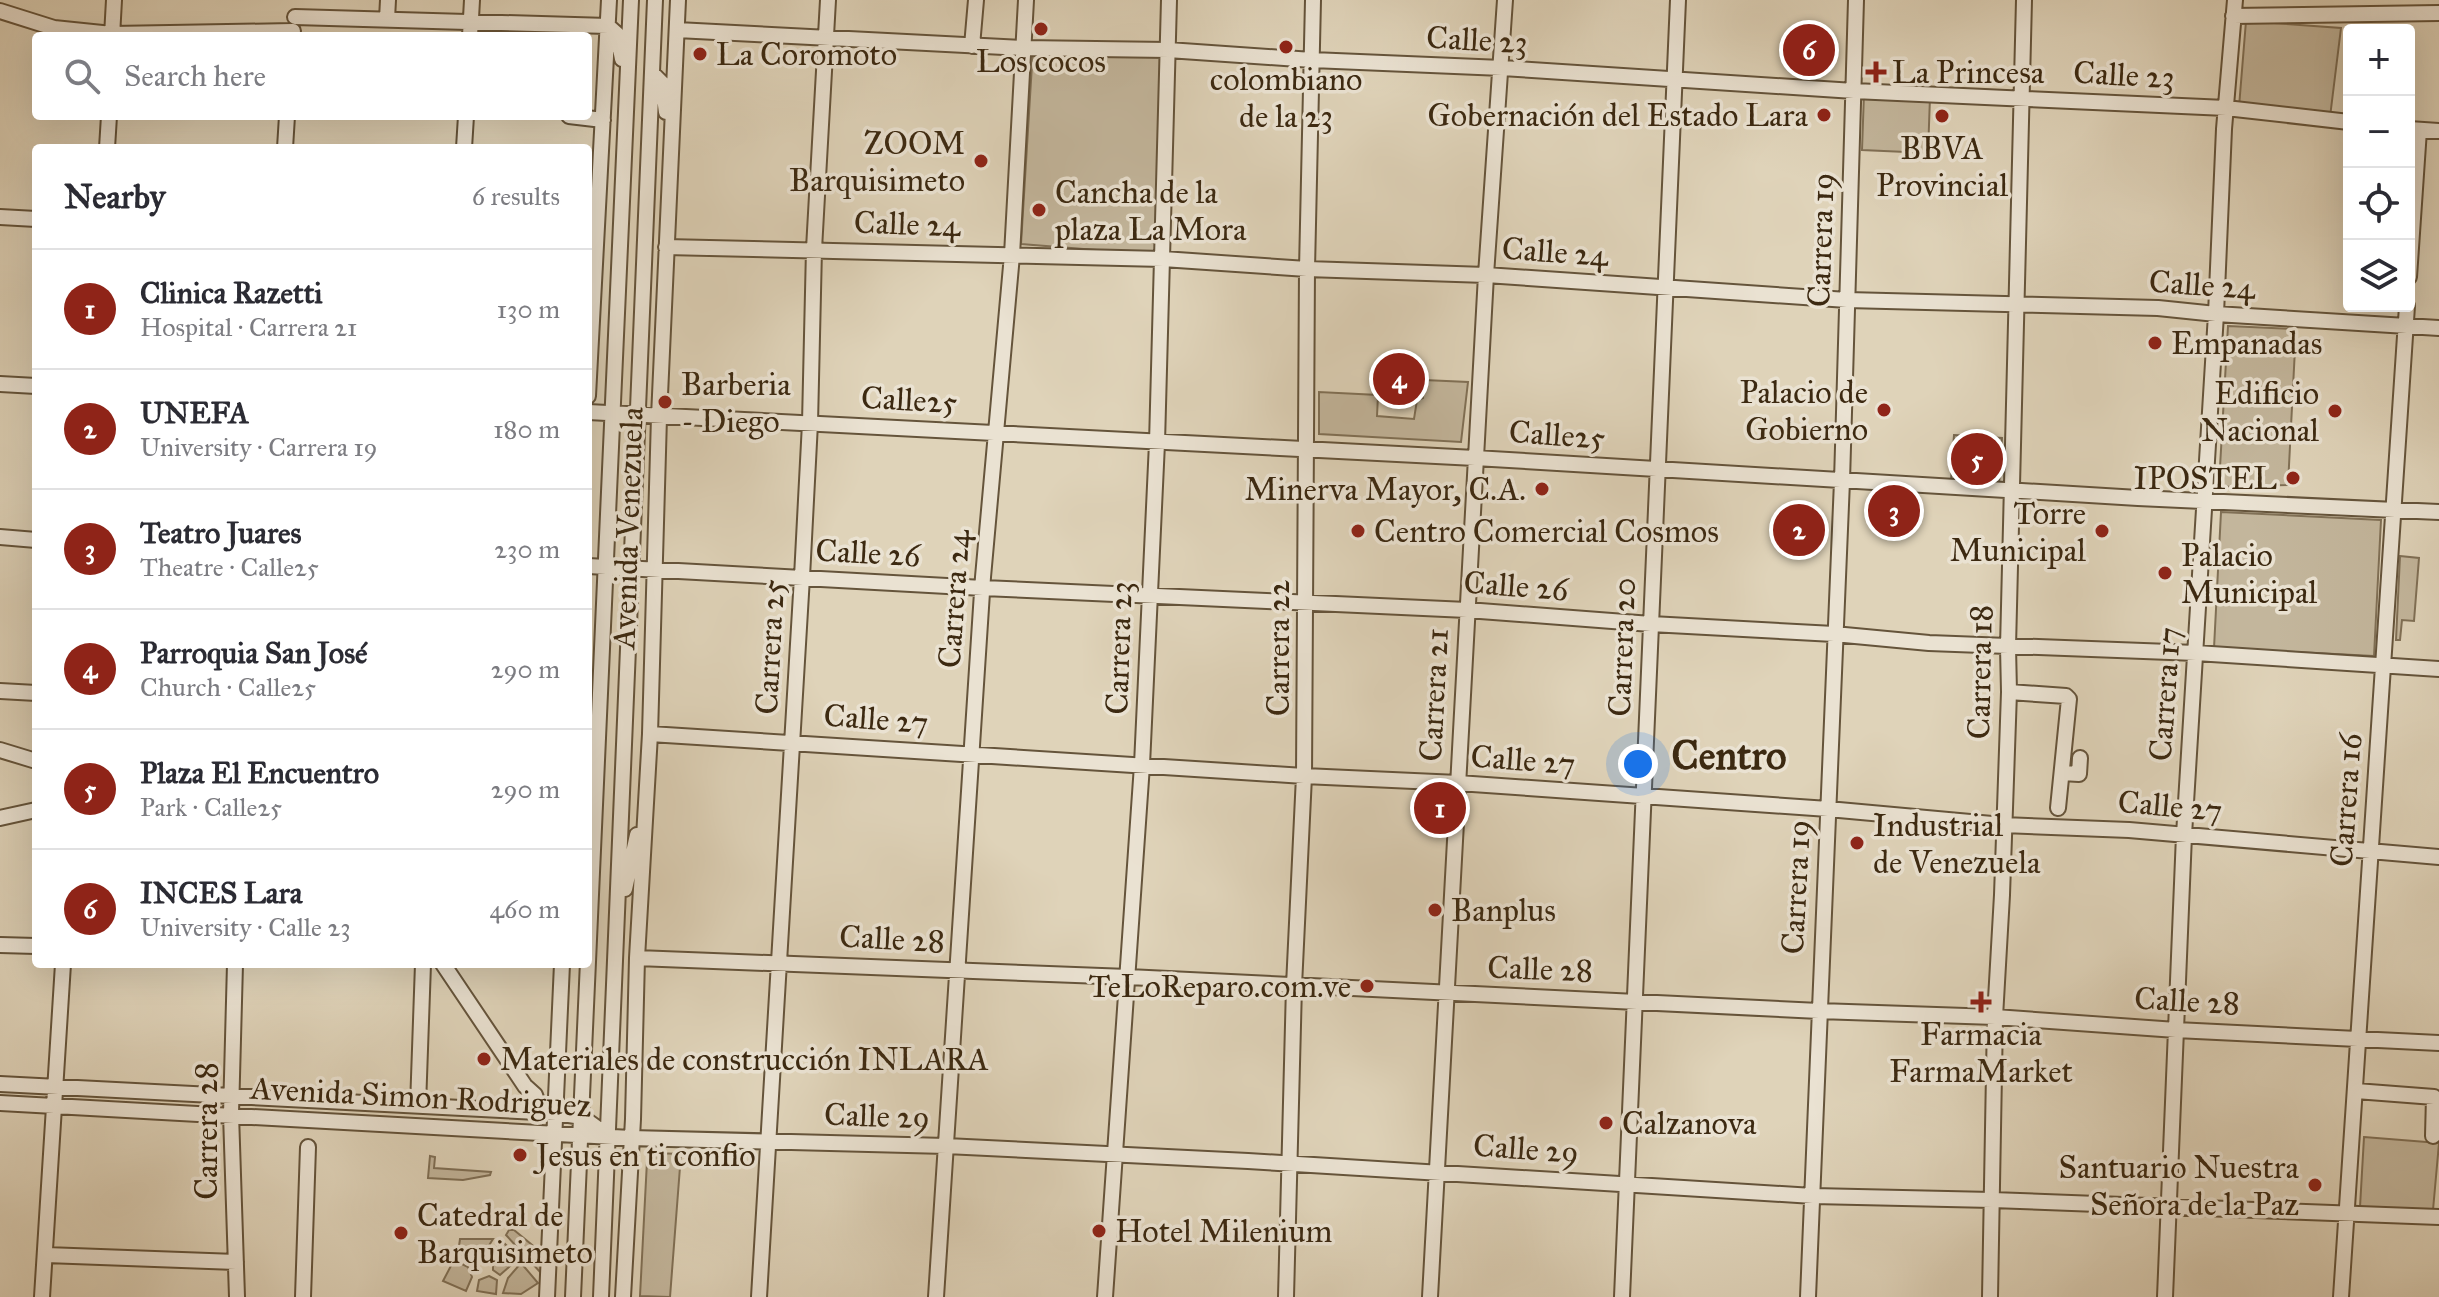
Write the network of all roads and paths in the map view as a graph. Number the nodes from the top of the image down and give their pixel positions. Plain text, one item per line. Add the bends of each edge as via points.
1 (114, 0) edge
2 (296, 0) edge
3 (388, 0) edge
4 (472, 0) edge
5 (609, 0) edge
6 (631, 0) edge
7 (655, 0) edge
8 (678, 0) edge
9 (828, 0) edge
10 (976, 0) edge
11 (1026, 0) edge
12 (1169, 0) edge
13 (1313, 0) edge
14 (1505, 0) edge
15 (1678, 0) edge
16 (1856, 0) edge
17 (2024, 0) edge
18 (2235, 0) edge
19 (0, 11) edge
20 (2439, 13) edge
21 (2233, 16) junction
22 (387, 19) junction
23 (608, 26) junction
24 (293, 28) edge
25 (471, 28) edge
26 (677, 30) junction
27 (87, 32) edge
28 (112, 32) edge
29 (190, 32) edge
30 (826, 38) junction
31 (972, 46) junction
32 (1023, 48) junction
33 (1168, 50) junction
34 (1312, 60) junction
35 (1502, 68) junction
36 (652, 73) junction
37 (1675, 81) junction
38 (1854, 91) junction
39 (2021, 98) junction
40 (2226, 108) junction
41 (592, 119) edge
42 (109, 120) edge
43 (287, 120) edge
44 (466, 120) edge
45 (603, 120) junction
46 (2343, 121) edge
47 (2415, 129) edge
48 (2439, 131) edge
49 (107, 144) edge
50 (285, 144) edge
51 (464, 144) edge
52 (2413, 168) edge
53 (623, 171) junction
54 (671, 184) junction
55 (0, 217) edge
56 (32, 219) edge
57 (592, 237) edge
58 (2410, 240) edge
59 (666, 247) junction
60 (814, 249) junction
61 (1012, 255) junction
62 (1163, 259) junction
63 (1307, 269) junction
64 (1486, 275) junction
65 (1664, 288) junction
66 (1847, 300) junction
67 (2016, 305) junction
68 (2407, 312) edge
69 (2216, 314) junction
70 (2406, 327) junction
71 (2439, 328) edge
72 (0, 384) edge
73 (32, 386) edge
74 (592, 412) edge
75 (612, 415) junction
76 (638, 416) junction
77 (665, 417) junction
78 (810, 423) junction
79 (994, 433) junction
80 (1157, 443) junction
81 (1307, 450) junction
82 (1475, 458) junction
83 (1657, 470) junction
84 (1842, 481) junction
85 (2012, 489) junction
86 (2205, 500) junction
87 (2395, 509) junction
88 (2439, 512) edge
89 (0, 537) edge
90 (32, 540) edge
91 (592, 566) edge
92 (605, 567) junction
93 (631, 568) junction
94 (654, 569) junction
95 (802, 577) junction
96 (983, 588) junction
97 (1148, 594) junction
98 (1306, 603) junction
99 (1467, 610) junction
100 (1651, 624) junction
101 (1834, 634) junction
102 (2008, 647) junction
103 (2196, 653) junction
104 (2383, 667) junction
105 (2439, 669) edge
106 (0, 691) edge
107 (2009, 692) junction
108 (32, 693) edge
109 (599, 721) junction
110 (650, 734) junction
111 (792, 742) junction
112 (0, 750) edge
113 (972, 753) junction
114 (649, 758) junction
115 (2080, 758) dead end
116 (32, 760) edge
117 (1142, 765) junction
118 (592, 771) edge
119 (2062, 773) junction
120 (1304, 776) junction
121 (1458, 783) junction
122 (1643, 797) junction
123 (2058, 808) dead end
124 (1828, 809) junction
125 (32, 811) edge
126 (0, 818) edge
127 (2003, 825) junction
128 (2184, 835) junction
129 (2370, 851) junction
130 (2439, 857) edge
131 (592, 884) edge
132 (618, 908) junction
133 (0, 945) edge
134 (32, 946) edge
135 (637, 958) junction
136 (779, 962) junction
137 (63, 968) edge
138 (235, 968) edge
139 (423, 968) edge
140 (446, 968) edge
141 (562, 968) edge
142 (588, 968) edge
143 (959, 970) junction
144 (1128, 977) junction
145 (1294, 986) junction
146 (1447, 994) junction
147 (1635, 1001) junction
148 (1819, 1011) junction
149 (1995, 1017) junction
150 (2176, 1030) junction
151 (2357, 1037) junction
152 (2439, 1043) edge
153 (0, 1084) edge
154 (57, 1087) junction
155 (556, 1091) junction
156 (2356, 1091) junction
157 (535, 1095) junction
158 (232, 1097) junction
159 (0, 1103) edge
160 (54, 1105) junction
161 (418, 1106) junction
162 (548, 1113) junction
163 (231, 1114) junction
164 (582, 1117) junction
165 (555, 1132) junction
166 (581, 1135) junction
167 (608, 1136) junction
168 (2433, 1136) dead end
169 (631, 1138) junction
170 (769, 1141) junction
171 (946, 1146) junction
172 (308, 1147) dead end
173 (1115, 1155) junction
174 (1290, 1164) junction
175 (1435, 1171) junction
176 (1626, 1183) junction
177 (1813, 1196) junction
178 (1992, 1200) junction
179 (2169, 1208) junction
180 (2347, 1212) junction
181 (2439, 1217) edge
182 (46, 1255) junction
183 (236, 1262) junction
184 (42, 1297) edge
185 (237, 1297) edge
186 (303, 1297) edge
187 (547, 1297) edge
188 (573, 1297) edge
189 (601, 1297) edge
190 (623, 1297) edge
191 (759, 1297) edge
192 (936, 1297) edge
193 (1105, 1297) edge
194 (1286, 1297) edge
195 (1430, 1297) edge
196 (1622, 1297) edge
197 (1808, 1297) edge
198 (1990, 1297) edge
199 (2165, 1297) edge
200 (2341, 1297) edge

1 - 28 street
2 - 24 street
3 - 22 street
4 - 25 street
5 - 23 street, Avenida Venezuela
6 - 53 street, Avenida Venezuela
7 - 36 street, Avenida Venezuela
8 - 26 street, Avenida Venezuela
9 - 30 street, Carrera 25
10 - 31 street
11 - 32 street, Carrera 24
12 - 33 street, Carrera 23
13 - 34 street, Carrera 22
14 - 35 street, Carrera 21
15 - 37 street, Carrera 20
16 - 38 street, Carrera 19
17 - 39 street, Carrera 18
18 - 21 street, Carrera 17
19 - 27 street
20 - 21 street
21 - 40 street, Carrera 17
22 - 24 street
22 - 25 street
23 - 25 street
23 - 45 street, Avenida Venezuela
23 - 53 street via 617,34 622,58
24 - 29 street
26 - 30 street, Calle 23
26 - 54 street, Avenida Venezuela
30 - 31 street, Calle 23
30 - 60 street, Carrera 25
31 - 32 street, Calle 23
32 - 33 street, Calle 23
32 - 61 street, Carrera 24
33 - 34 street, Calle 23
33 - 62 street, Carrera 23
34 - 35 street, Calle 23
34 - 63 street, Carrera 22
35 - 37 street, Calle 23
35 - 64 street, Carrera 21
36 - 54 street via 662,83 666,102
36 - 76 street, Avenida Venezuela
37 - 38 street, Calle 23
37 - 65 street, Carrera 20
38 - 39 street, Calle 23
38 - 66 street, Carrera 19
39 - 40 street, Calle 23
39 - 67 street, Carrera 18
40 - 46 street, Calle 23
40 - 69 street, Carrera 17
41 - 45 street
42 - 49 street
43 - 50 street
44 - 51 street
45 - 57 street, Avenida Venezuela
47 - 48 street
52 - 58 street
53 - 75 street, Avenida Venezuela
54 - 59 street, Avenida Venezuela
55 - 56 street
59 - 60 street, Calle 24
59 - 77 street, Avenida Venezuela
60 - 61 street, Calle 24
60 - 78 street, Carrera 25
61 - 62 street, Calle 24
61 - 79 street, Carrera 24
62 - 63 street, Calle 24
62 - 80 street, Carrera 23
63 - 64 street, Calle 24
63 - 81 street, Carrera 22
64 - 65 street, Calle 24
64 - 82 street, Carrera 21
65 - 66 street, Calle 24
65 - 83 street, Carrera 20
66 - 67 street, Calle 24
66 - 84 street, Carrera 19
67 - 69 street, Calle 24
67 - 85 street, Carrera 18
68 - 70 street, Carrera 16
69 - 70 street, Calle 24
69 - 86 street, Carrera 17
70 - 71 street, Calle 24
70 - 87 street, Carrera 16
72 - 73 street
74 - 75 street, Calle25
75 - 76 street, Calle25
75 - 92 street, Avenida Venezuela
76 - 77 street, Calle25
76 - 93 street, Avenida Venezuela
77 - 78 street, Calle25
77 - 94 street, Avenida Venezuela
78 - 79 street, Calle25
78 - 95 street, Carrera 25
79 - 80 street, Calle25
79 - 96 street, Carrera 24
80 - 81 street, Calle25
80 - 97 street, Carrera 23
81 - 82 street, Calle25
81 - 98 street, Carrera 22
82 - 83 street, Calle25
82 - 99 street, Carrera 21
83 - 84 street, Calle25
83 - 100 street, Carrera 20
84 - 85 street, Calle25
84 - 101 street, Carrera 19
85 - 86 street, Calle25
85 - 102 street, Carrera 18
86 - 87 street, Calle25
86 - 103 street, Carrera 17
87 - 88 street, Calle25
87 - 104 street, Carrera 16
89 - 90 street
91 - 92 street, Calle 26
92 - 93 street, Calle 26
92 - 109 street, Avenida Venezuela
93 - 94 street, Calle 26
93 - 132 street, Avenida Venezuela
94 - 95 street, Calle 26
94 - 110 street, Avenida Venezuela
95 - 96 street, Calle 26
95 - 111 street, Carrera 25
96 - 97 street, Calle 26
96 - 113 street, Carrera 24
97 - 98 street, Calle 26
97 - 117 street, Carrera 23
98 - 99 street, Calle 26
98 - 120 street, Carrera 22
99 - 100 street, Calle 26
99 - 121 street, Carrera 21
100 - 101 street, Calle 26
100 - 122 street, Carrera 20
101 - 102 street, Calle 26
101 - 124 street, Carrera 19
102 - 103 street, Calle 26
102 - 107 street, Carrera 18
103 - 104 street, Calle 26
103 - 128 street, Carrera 17
104 - 105 street, Calle 26
104 - 129 street, Carrera 16
106 - 108 street
107 - 119 street via 2069,699
107 - 127 street, Carrera 18
109 - 118 street
109 - 131 street, Avenida Venezuela
110 - 111 street, Calle 27
110 - 114 street, Avenida Venezuela
111 - 113 street, Calle 27
111 - 136 street, Carrera 25
112 - 116 street
113 - 117 street, Calle 27
113 - 143 street, Carrera 24
114 - 132 street via 641,770 637,838
114 - 135 street, Avenida Venezuela
115 - 119 street via 2078,780
117 - 120 street, Calle 27
117 - 144 street, Carrera 23
119 - 123 street
120 - 121 street, Calle 27
120 - 145 street, Carrera 22
121 - 122 street, Calle 27
121 - 146 street, Carrera 21
122 - 124 street, Calle 27
122 - 147 street, Carrera 20
124 - 127 street, Calle 27
124 - 148 street, Carrera 19
125 - 126 street
127 - 128 street, Calle 27
127 - 149 street, Carrera 18
128 - 129 street, Calle 27
128 - 150 street, Carrera 17
129 - 130 street, Calle 27
129 - 151 street, Carrera 16
132 - 167 street, Avenida Venezuela
133 - 134 street
135 - 136 street, Calle 28
135 - 169 street, Avenida Venezuela
136 - 143 street, Calle 28
136 - 170 street, Carrera 25
137 - 154 street
138 - 158 street, Carrera 28
139 - 161 street
140 - 157 street
141 - 155 street
142 - 164 street, Avenida Venezuela
143 - 144 street, Calle 28
143 - 171 street, Carrera 24
144 - 145 street, Calle 28
144 - 173 street, Carrera 23
145 - 146 street, Calle 28
145 - 174 street, Carrera 22
146 - 147 street, Calle 28
146 - 175 street, Carrera 21
147 - 148 street, Calle 28
147 - 176 street, Carrera 20
148 - 149 street, Calle 28
148 - 177 street, Carrera 19
149 - 150 street, Calle 28
149 - 178 street, Carrera 18
150 - 151 street, Calle 28
150 - 179 street, Carrera 17
151 - 152 street, Calle 28
151 - 156 street, Carrera 16
153 - 154 street, Avenida Simon Rodriguez
154 - 158 street, Avenida Simon Rodriguez
154 - 160 street
155 - 157 street
155 - 162 street
156 - 168 street via 2434,1097
156 - 180 street, Carrera 16
157 - 162 street
158 - 161 street, Avenida Simon Rodriguez
158 - 163 street, Carrera 28
159 - 160 street, Avenida Simon Rodriguez
160 - 163 street, Avenida Simon Rodriguez
160 - 182 street
161 - 162 street, Avenida Simon Rodriguez
162 - 164 street, Avenida Simon Rodriguez
162 - 165 street
163 - 165 street, Avenida Simon Rodriguez
163 - 183 street, Carrera 28
164 - 166 street, Avenida Venezuela
164 - 167 street, Avenida Simon Rodriguez
165 - 166 street, Avenida Simon Rodriguez
165 - 187 street
166 - 167 street, Avenida Simon Rodriguez
166 - 188 street, Avenida Venezuela
167 - 169 street, Calle 29
167 - 189 street, Avenida Venezuela
169 - 170 street, Calle 29
169 - 190 street, Avenida Venezuela
170 - 171 street, Calle 29
170 - 191 street, Carrera 25
171 - 173 street, Calle 29
171 - 192 street, Carrera 24
172 - 186 street
173 - 174 street, Calle 29
173 - 193 street, Carrera 23
174 - 175 street, Calle 29
174 - 194 street, Carrera 22
175 - 176 street, Calle 29
175 - 195 street, Carrera 21
176 - 177 street, Calle 29
176 - 196 street, Carrera 20
177 - 178 street, Calle 29
177 - 197 street, Carrera 19
178 - 179 street, Calle 29
178 - 198 street, Carrera 18
179 - 180 street, Calle 29
179 - 199 street, Carrera 17
180 - 181 street, Calle 29
180 - 200 street, Carrera 16
182 - 183 street
182 - 184 street
183 - 185 street, Carrera 28

